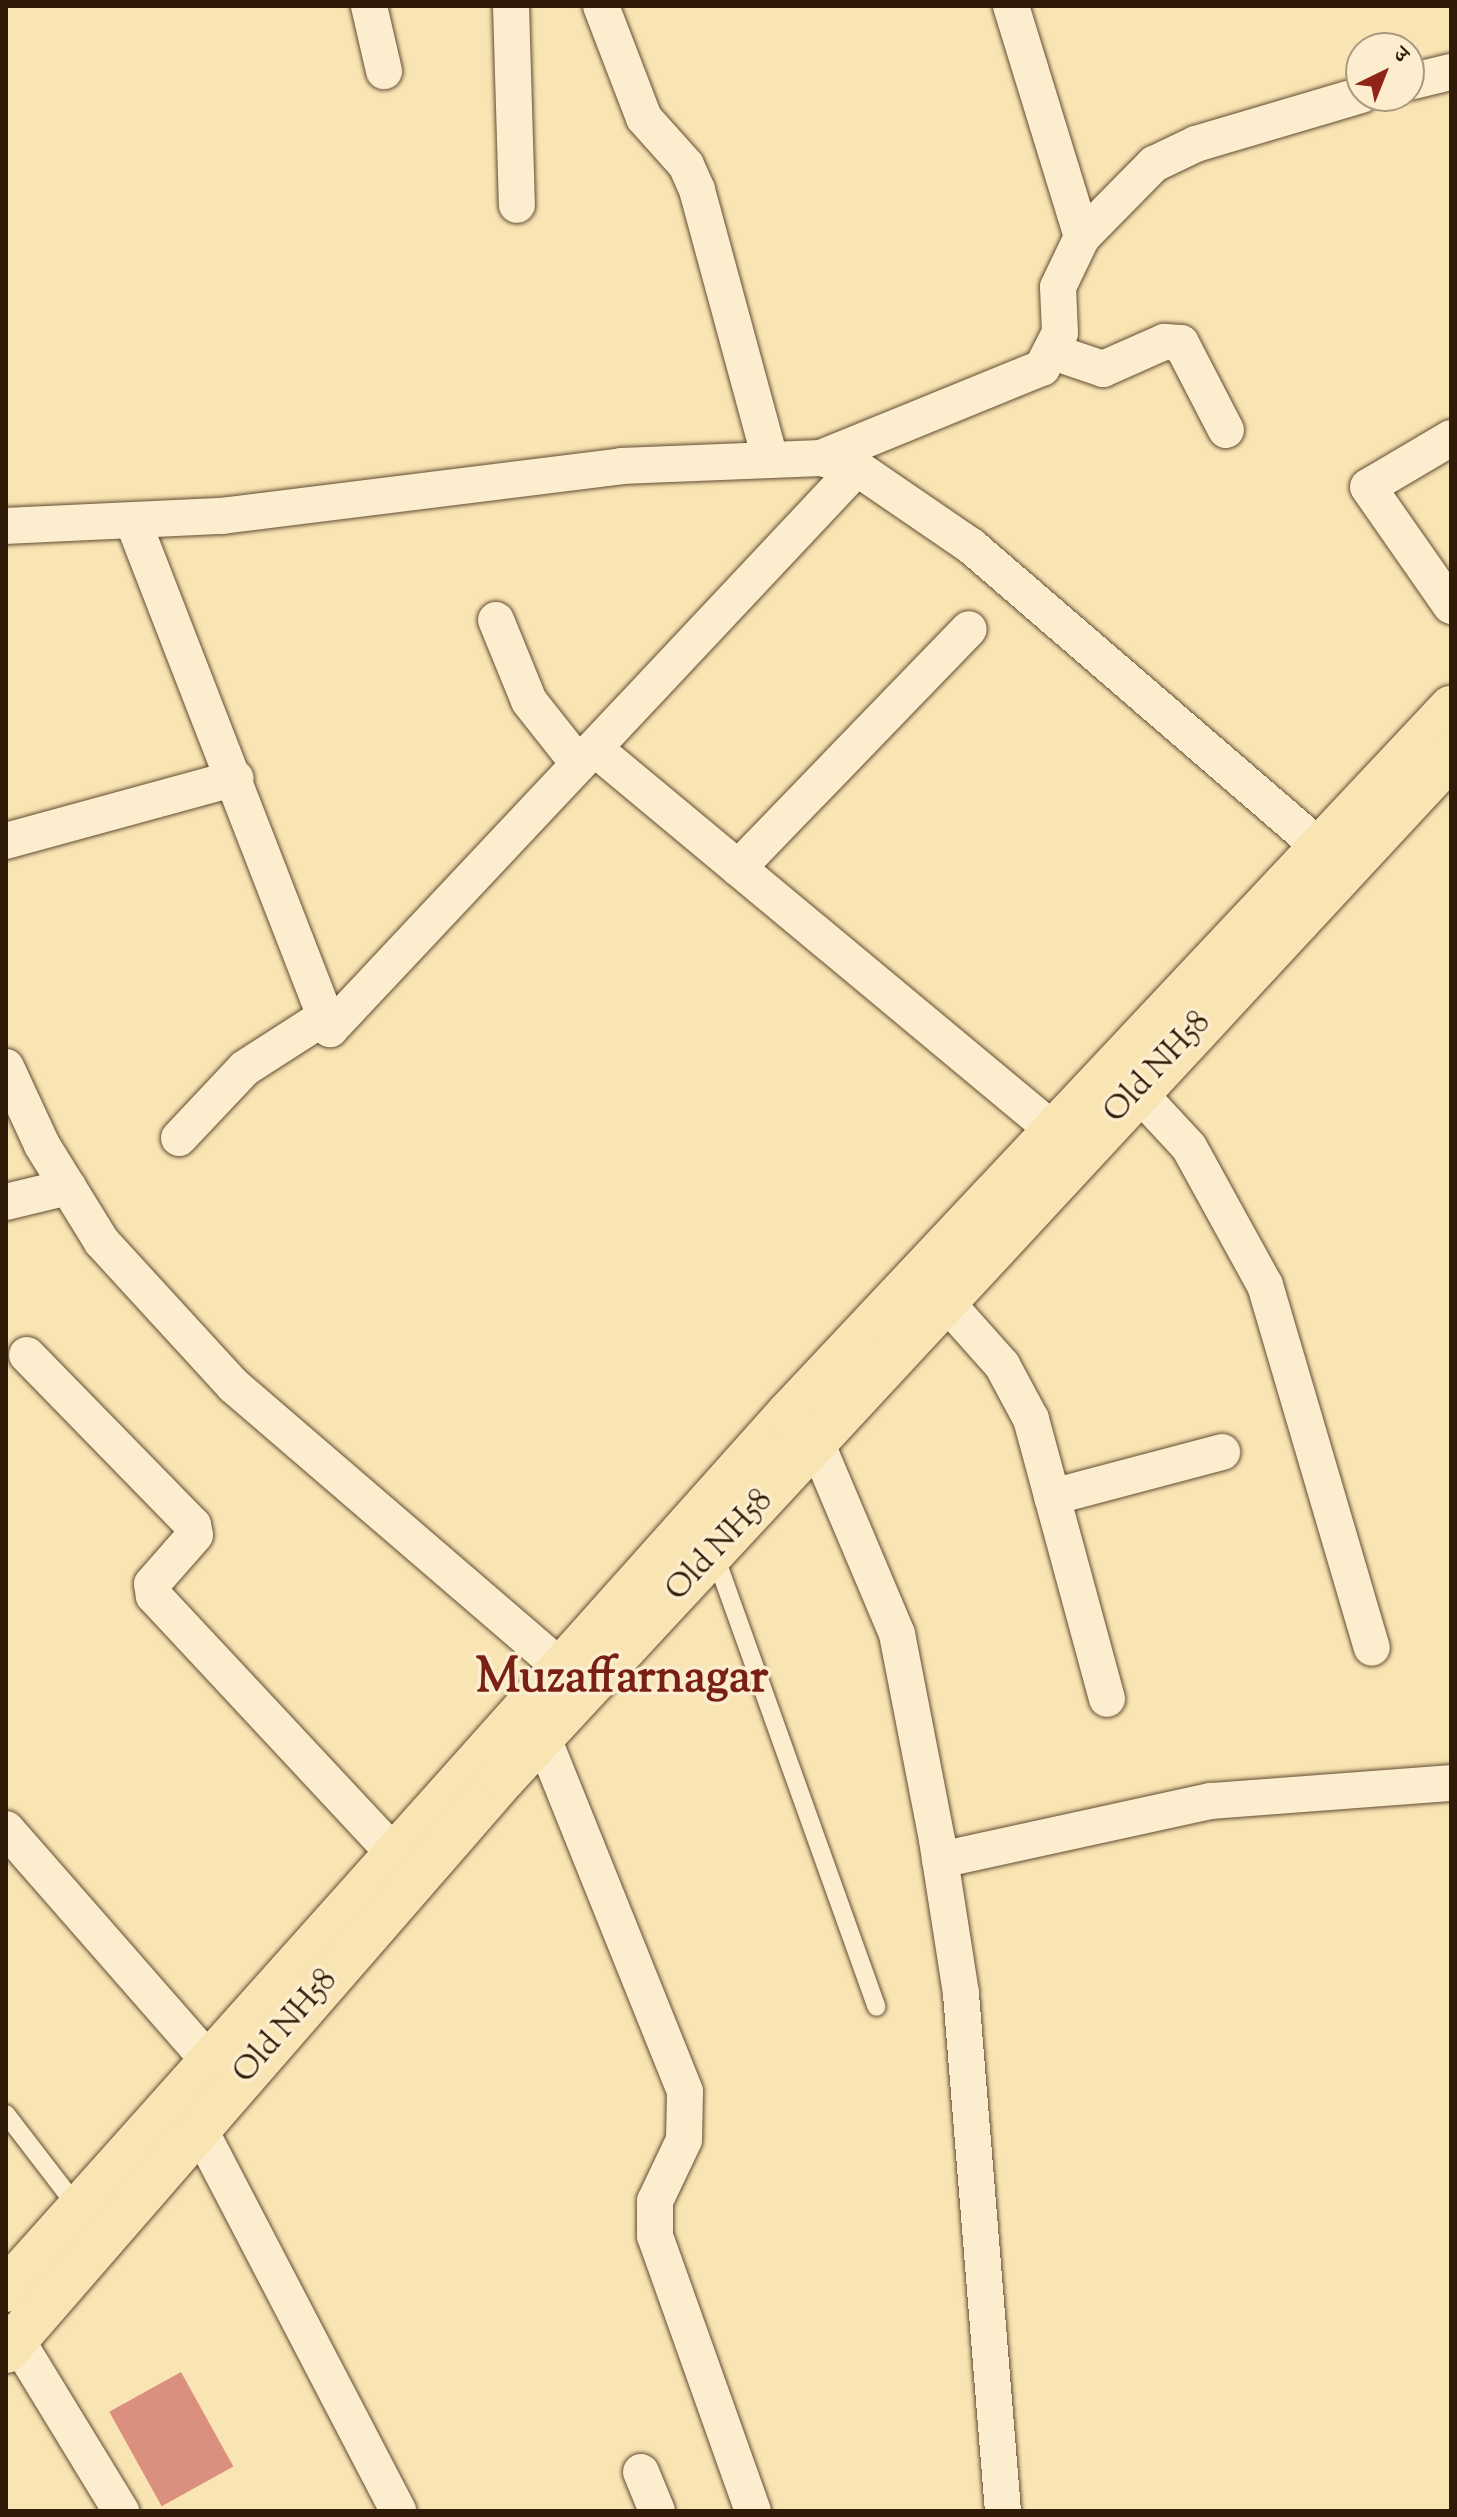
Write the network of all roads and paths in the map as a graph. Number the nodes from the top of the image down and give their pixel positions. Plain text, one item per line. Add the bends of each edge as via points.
1 (369, 6) edge
2 (511, 6) edge
3 (601, 6) edge
4 (1011, 6) edge
5 (384, 71) dead end
6 (1451, 72) edge
7 (1425, 78) edge
8 (1345, 100) edge
9 (517, 205) dead end
10 (1082, 237) junction
11 (1053, 352) junction
12 (1226, 430) dead end
13 (1451, 438) edge
14 (821, 458) junction
15 (770, 459) junction
16 (857, 468) junction
17 (134, 524) junction
18 (6, 526) edge
19 (1451, 606) edge
20 (496, 620) dead end
21 (969, 629) dead end
22 (1451, 708) edge
23 (586, 755) junction
24 (1451, 756) edge
25 (236, 778) junction
26 (6, 841) edge
27 (1332, 857) junction
28 (738, 868) junction
29 (323, 1018) junction
30 (6, 1067) edge
31 (1137, 1091) junction
32 (179, 1138) dead end
33 (1067, 1142) junction
34 (68, 1187) junction
35 (6, 1202) edge
36 (945, 1301) junction
37 (27, 1355) dead end
38 (816, 1442) junction
39 (1222, 1452) dead end
40 (1052, 1497) junction
41 (714, 1553) junction
42 (1372, 1648) dead end
43 (561, 1667) junction
44 (1107, 1699) dead end
45 (543, 1738) junction
46 (1451, 1783) edge
47 (6, 1829) edge
48 (393, 1852) junction
49 (940, 1860) junction
50 (342, 1936) junction
51 (877, 2007) dead end
52 (208, 2060) junction
53 (189, 2109) junction
54 (6, 2114) edge
55 (78, 2208) junction
56 (6, 2290) edge
57 (11, 2345) edge
58 (641, 2472) dead end
59 (121, 2511) edge
60 (398, 2511) edge
61 (657, 2511) edge
62 (753, 2511) edge
63 (1003, 2511) edge

1 - 5 street
2 - 9 street
3 - 15 street via 644,118 686,165 697,190
4 - 10 street
6 - 7 street
8 - 10 street via 1211,138 1154,164
10 - 11 street via 1058,287
11 - 12 street via 1103,369 1164,342 1181,343
11 - 14 street via 1027,377
13 - 19 street via 1368,487
14 - 15 street
14 - 16 street
15 - 17 street via 621,466
16 - 23 street
16 - 27 street via 971,546
17 - 18 street
17 - 25 street
20 - 23 street via 529,701
21 - 28 street
22 - 27 main road, Old NH58
23 - 28 street
23 - 29 street via 338,1027 330,1029
24 - 27 main road, Old NH58
25 - 26 street
25 - 29 street
27 - 31 main road, Old NH58
27 - 33 main road, Old NH58
28 - 33 street
29 - 32 street via 245,1068
30 - 34 street
31 - 33 main road, Old NH58
31 - 42 street via 1189,1147 1265,1285
33 - 36 main road, Old NH58
33 - 43 main road, Old NH58
34 - 35 street
34 - 43 street via 102,1242 234,1386
36 - 38 main road, Old NH58
36 - 40 street via 1017,1387
37 - 48 street via 193,1525 195,1535 152,1584 154,1596
38 - 41 main road, Old NH58
38 - 49 street via 897,1634
39 - 40 street
40 - 44 street
41 - 45 main road, Old NH58
41 - 51 lane
43 - 48 main road, Old NH58
45 - 50 main road, Old NH58
45 - 62 street via 685,2092 684,2140 655,2201 653,2226
46 - 49 street via 1211,1801
47 - 52 street
48 - 50 main road, Old NH58
49 - 63 street via 961,1994
50 - 52 main road, Old NH58
50 - 53 main road, Old NH58
52 - 53 main road, Old NH58
53 - 55 main road, Old NH58
53 - 57 main road, Old NH58
53 - 60 street
54 - 55 lane
55 - 56 main road, Old NH58
57 - 59 street
58 - 61 street

